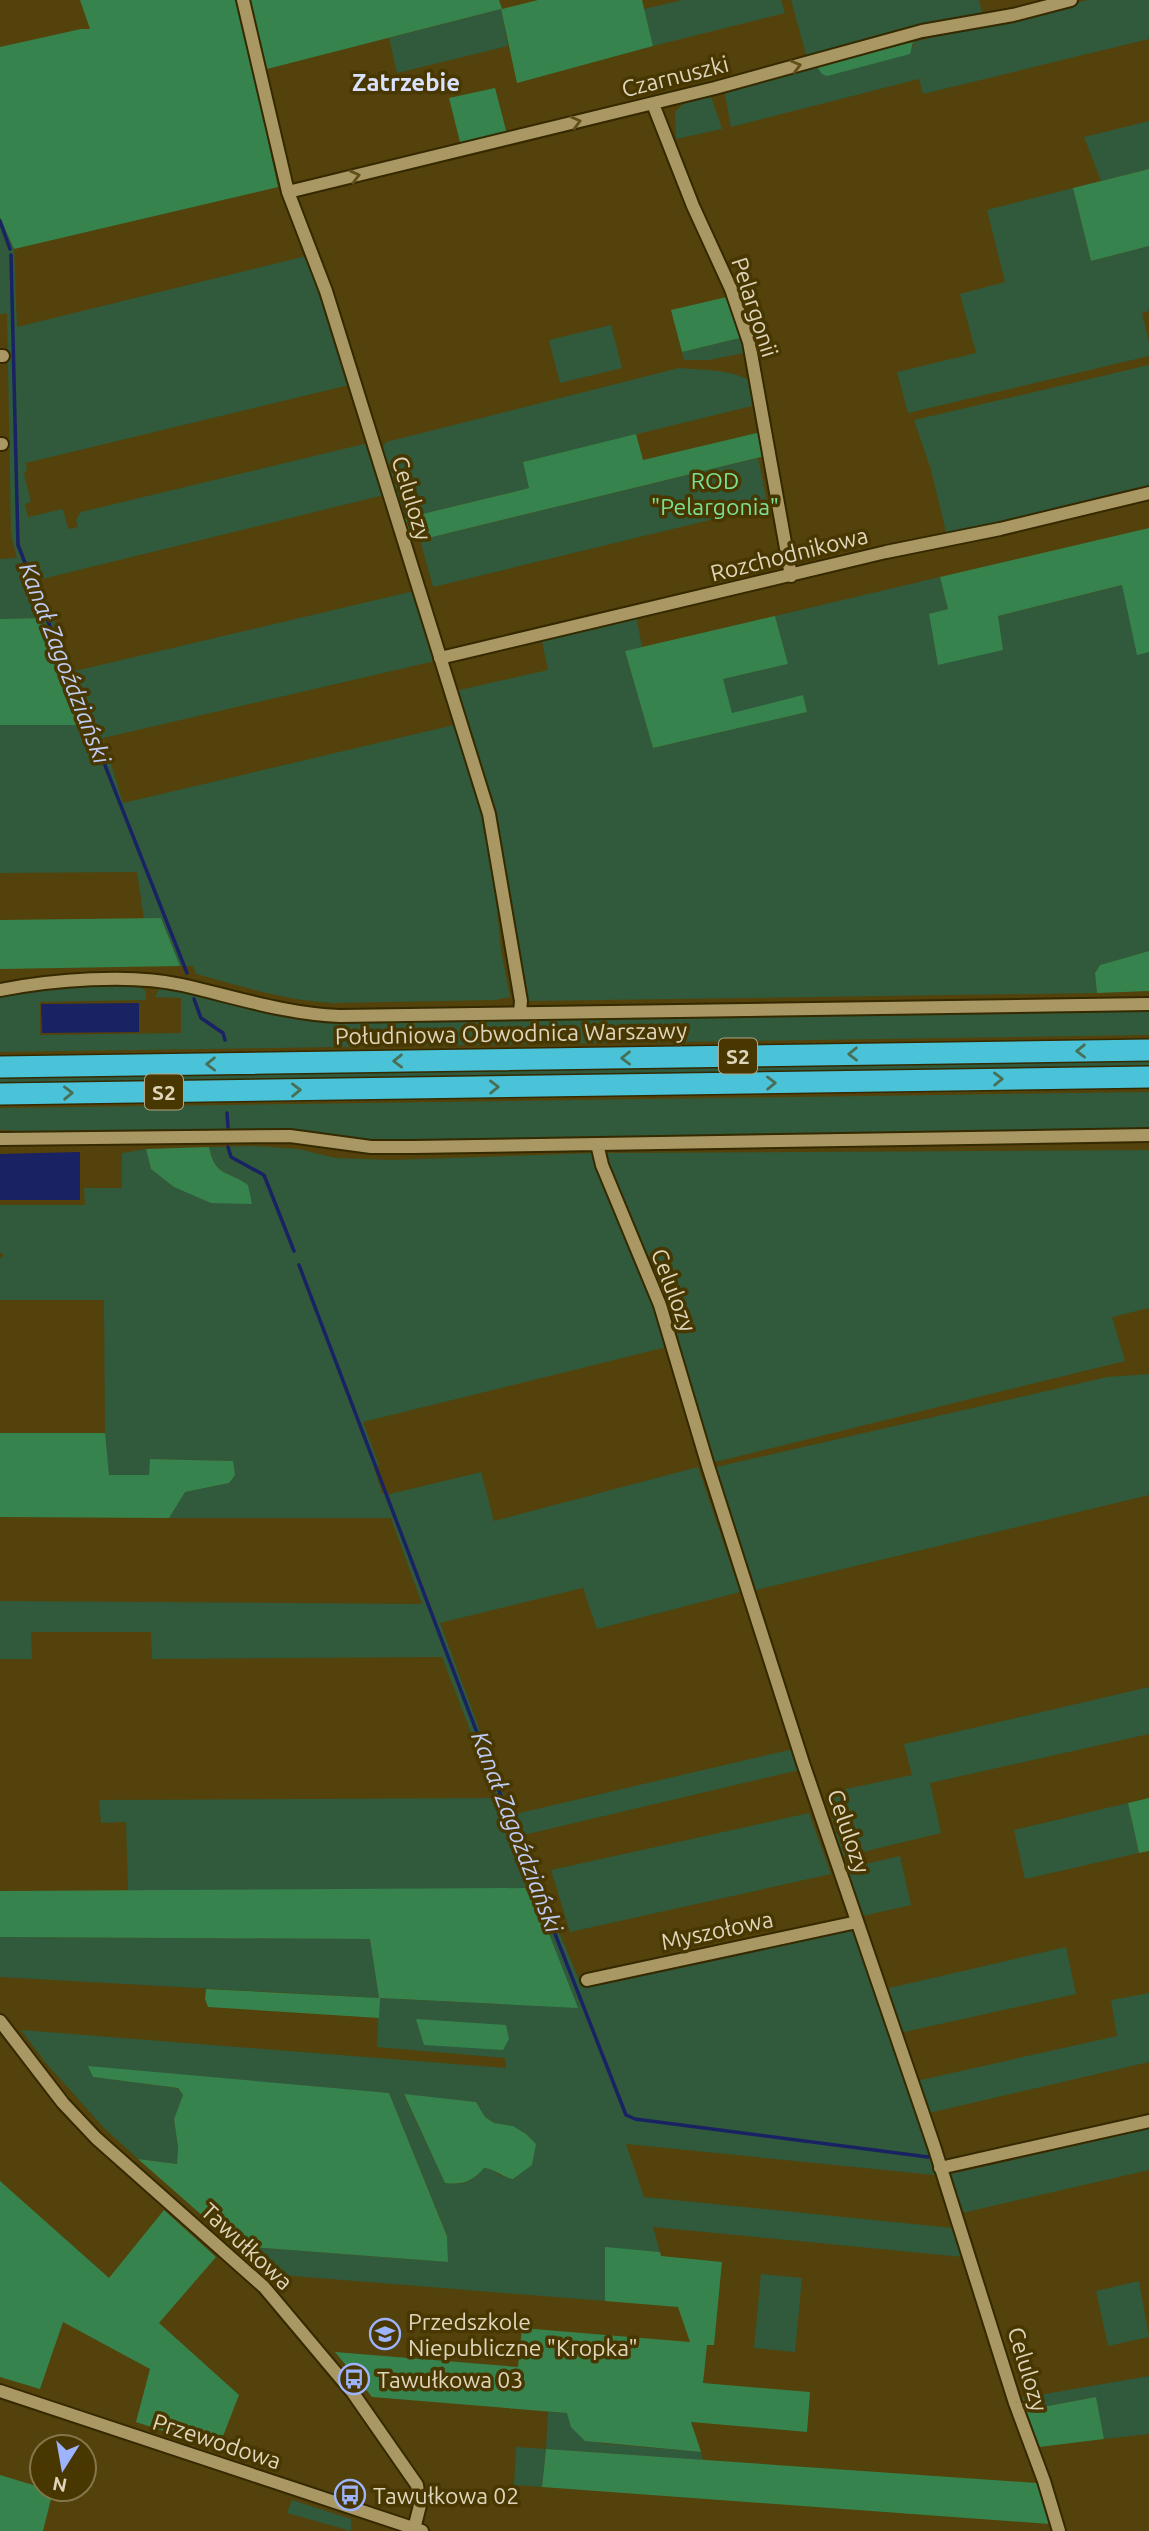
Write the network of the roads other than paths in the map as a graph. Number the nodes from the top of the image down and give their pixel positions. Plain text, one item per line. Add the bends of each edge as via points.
1 (243, 0) edge
2 (1070, 0) edge
3 (653, 104) junction
4 (288, 192) junction
5 (1149, 492) edge
6 (791, 576) junction
7 (440, 658) junction
8 (0, 990) edge
9 (1149, 1004) edge
10 (520, 1012) junction
11 (1149, 1050) edge
12 (0, 1067) edge
13 (1149, 1077) edge
14 (0, 1094) edge
15 (1149, 1135) edge
16 (0, 1139) edge
17 (597, 1144) junction
18 (857, 1922) junction
19 (587, 1980) dead end
20 (0, 2021) edge
21 (1149, 2122) edge
22 (939, 2164) junction
23 (0, 2391) edge
24 (418, 2530) edge
25 (1059, 2531) edge

1 - 4 street, Celulozy
3 -> 2 street, Czarnuszki via 922,32
4 -> 3 street, Czarnuszki
3 - 6 street, Pelargonii via 749,342
4 - 7 street, Celulozy via 326,291
5 - 6 street, Rozchodnikowa
6 - 7 street, Rozchodnikowa
7 - 10 street, Celulozy via 489,814
8 - 10 street via 134,980 181,984 314,1015
9 - 10 street
11 -> 12 highway, Południowa Obwodnica Warszawy / S2
14 -> 13 highway, S2
15 - 17 street
16 - 17 street via 290,1136 372,1147
17 - 18 street, Celulozy via 660,1305
18 - 19 street, Myszołowa
18 - 22 street, Celulozy
20 - 24 street, Tawułkowa via 96,2138 264,2287 345,2384 417,2485
21 - 22 street
22 - 25 street, Celulozy
23 - 24 street, Przewodowa

